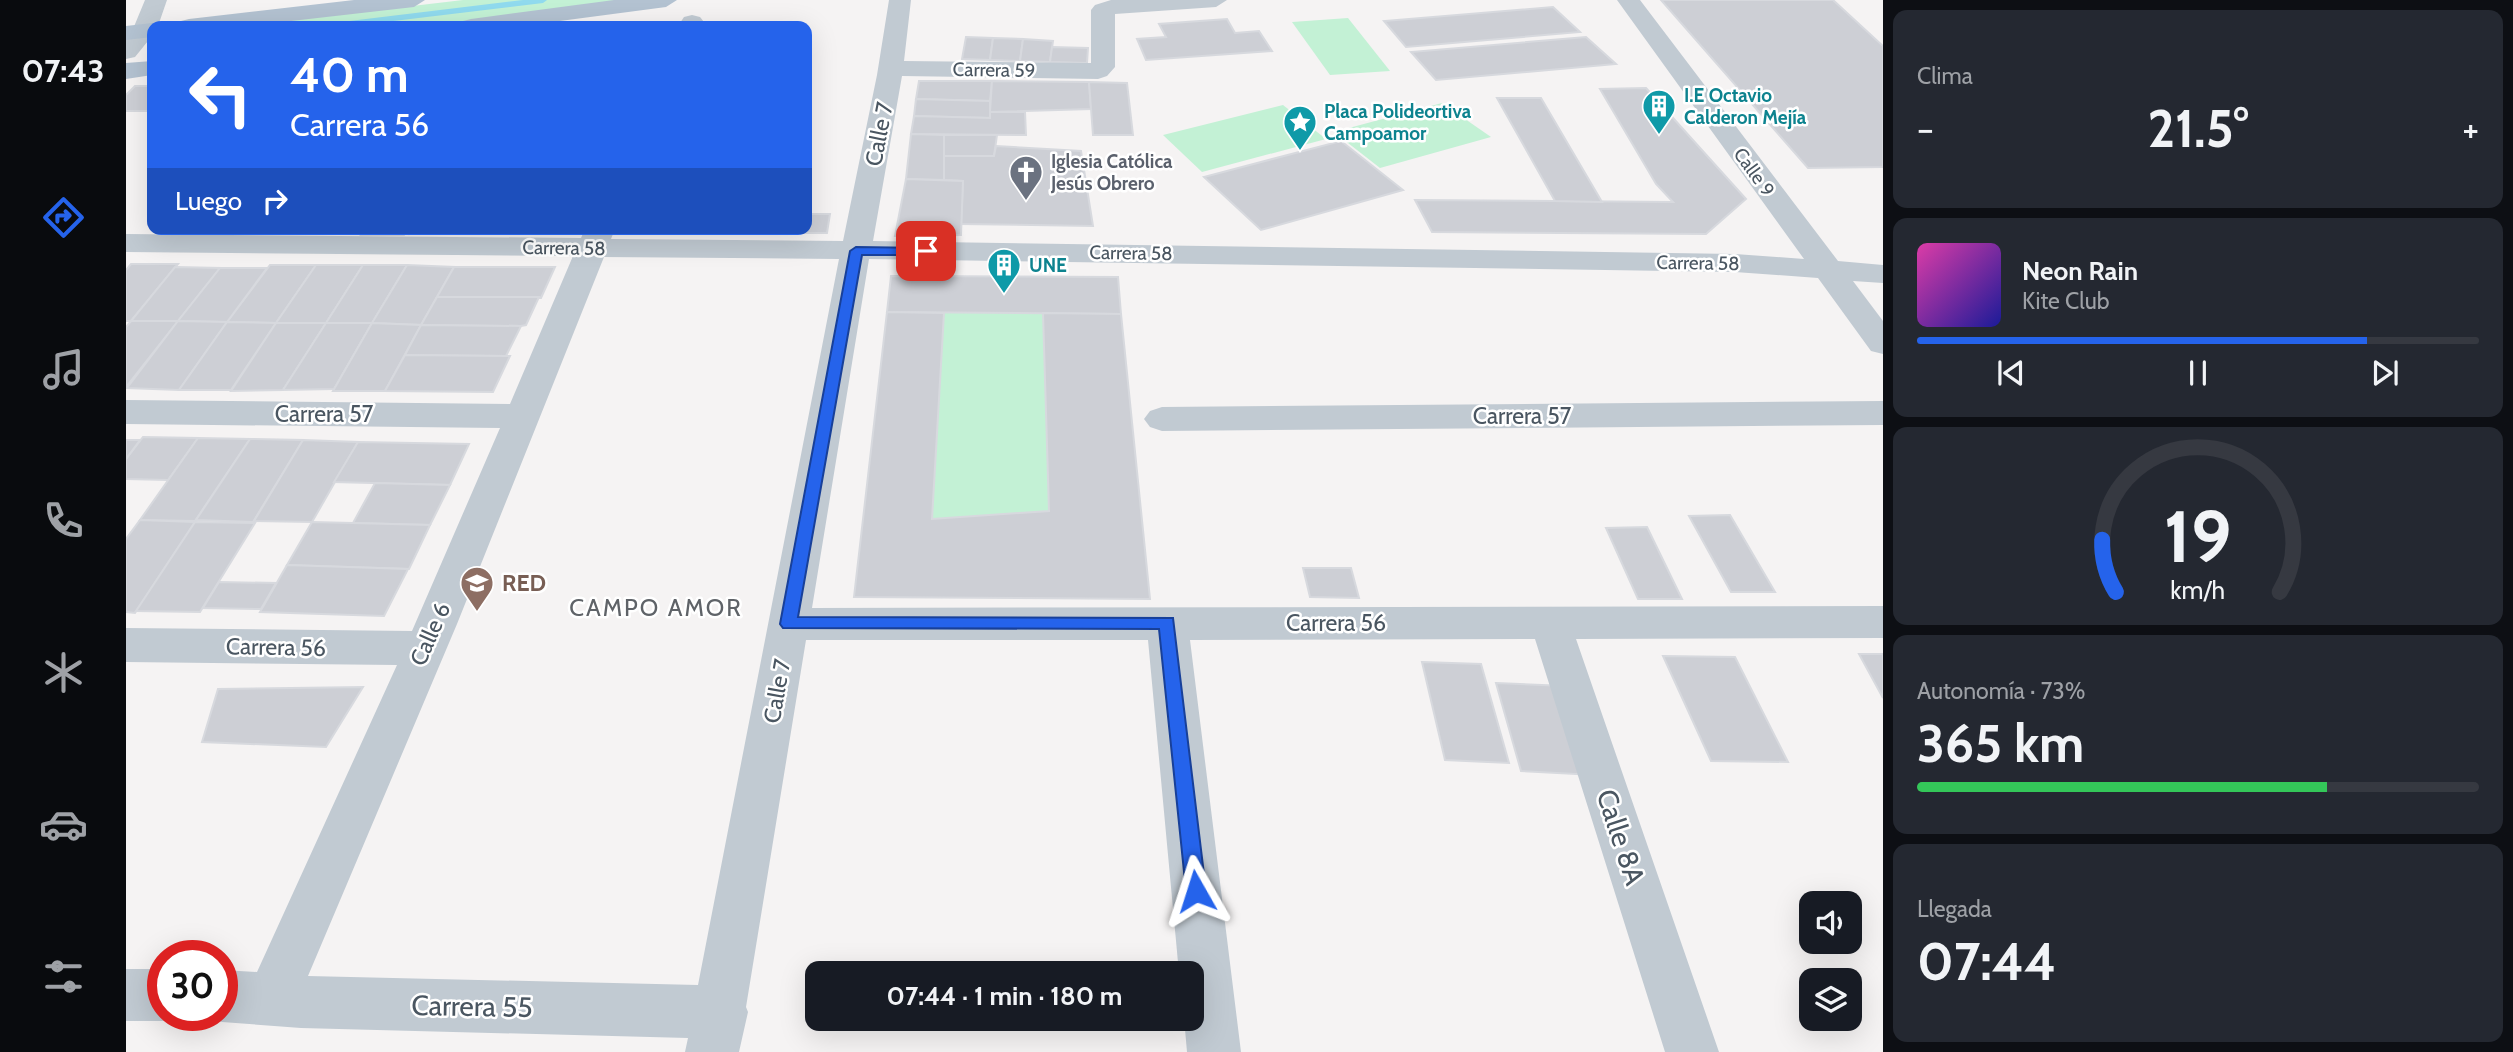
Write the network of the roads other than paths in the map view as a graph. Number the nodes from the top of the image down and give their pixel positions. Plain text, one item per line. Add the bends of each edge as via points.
1 (156, 0) edge
2 (414, 0) edge
3 (666, 0) edge
4 (900, 0) edge
5 (1216, 0) edge
6 (1628, 0) edge
7 (232, 21) edge
8 (508, 21) edge
9 (141, 32) edge
10 (126, 52) edge
11 (891, 68) junction
12 (147, 69) edge
13 (126, 71) edge
14 (192, 236) edge
15 (596, 239) edge
16 (126, 243) edge
17 (856, 251) junction
18 (1826, 269) junction
19 (1883, 274) edge
20 (1883, 344) edge
21 (126, 412) edge
22 (1883, 413) edge
23 (523, 416) junction
24 (1162, 419) dead end
25 (1550, 622) junction
26 (1883, 622) edge
27 (1167, 623) junction
28 (789, 624) junction
29 (126, 645) edge
30 (425, 648) junction
31 (126, 995) edge
32 (147, 995) edge
33 (247, 997) edge
34 (717, 1032) edge
35 (1214, 1052) edge
36 (1692, 1052) edge

1 - 9 street
2 - 7 main road
3 - 8 main road
4 - 11 street, Calle 7
5 - 11 street, Carrera 59 via 1103,10 1103,67 1098,71
6 - 18 street, Calle 9
9 - 10 street
11 - 17 street, Calle 7
12 - 13 main road
14 - 15 street, Carrera 58
14 - 16 street, Carrera 58
15 - 17 street, Carrera 58
15 - 23 street, Calle 6
17 - 18 street, Carrera 58 via 1735,263
17 - 28 street, Calle 7
18 - 19 street, Carrera 58
18 - 20 street, Calle 9
21 - 23 street, Carrera 57
22 - 24 street, Carrera 57
23 - 30 street, Calle 6
25 - 26 street, Carrera 56
25 - 27 street, Carrera 56
25 - 36 street, Calle 8A
27 - 28 street, Carrera 56
27 - 35 street
28 - 34 street, Calle 7
29 - 30 street, Carrera 56
30 - 33 street, Calle 6
31 - 32 street
33 - 34 street, Carrera 55

